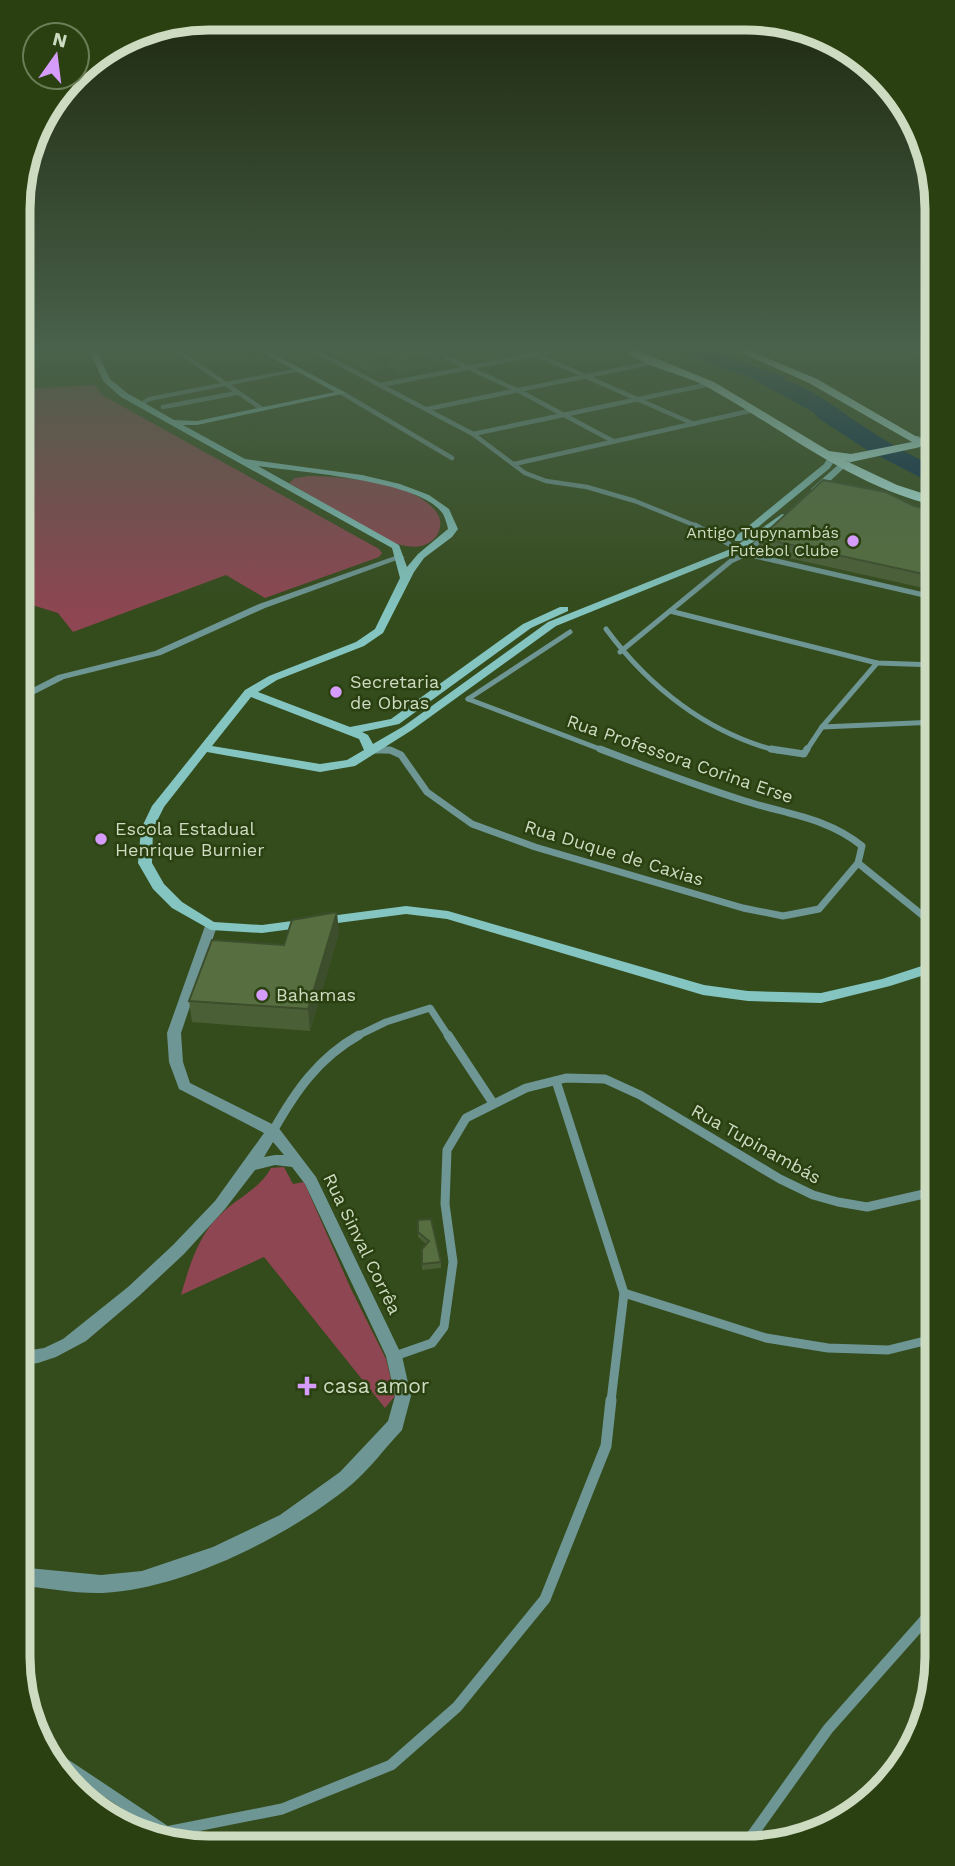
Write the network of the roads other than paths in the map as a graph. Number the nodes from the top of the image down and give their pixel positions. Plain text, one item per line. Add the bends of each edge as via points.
1 (199, 438) edge
2 (418, 438) edge
3 (479, 438) edge
4 (608, 438) edge
5 (627, 438) edge
6 (801, 438) edge
7 (906, 438) edge
8 (613, 441) junction
9 (914, 443) junction
10 (925, 445) edge
11 (821, 450) junction
12 (452, 458) dead end
13 (832, 458) junction
14 (852, 460) junction
15 (241, 461) junction
16 (514, 464) junction
17 (309, 472) junction
18 (281, 484) junction
19 (800, 489) junction
20 (813, 492) junction
21 (925, 498) edge
22 (803, 500) edge
23 (793, 509) edge
24 (432, 545) junction
25 (395, 549) junction
26 (737, 549) junction
27 (384, 563) junction
28 (659, 576) junction
29 (405, 578) junction
30 (925, 595) edge
31 (670, 611) junction
32 (606, 629) dead end
33 (570, 632) dead end
34 (620, 652) junction
35 (158, 653) joint
36 (877, 663) junction
37 (925, 665) edge
38 (249, 692) junction
39 (30, 693) edge
40 (925, 723) edge
41 (822, 727) junction
42 (349, 731) junction
43 (203, 748) junction
44 (370, 751) junction
45 (858, 863) junction
46 (925, 917) edge
47 (211, 926) junction
48 (925, 970) edge
49 (556, 1081) junction
50 (493, 1103) junction
51 (273, 1131) junction
52 (297, 1162) junction
53 (250, 1166) junction
54 (925, 1194) edge
55 (624, 1293) junction
56 (925, 1341) edge
57 (394, 1356) junction
58 (30, 1358) edge
59 (30, 1577) edge
60 (925, 1620) edge
61 (67, 1766) edge
62 (154, 1828) edge
63 (169, 1832) edge
64 (752, 1836) edge

1 - 15 main road
2 - 12 street
3 - 16 street
4 - 8 street
5 - 8 street
6 - 11 highway
7 - 9 highway
8 - 16 street
9 - 10 main road
9 - 14 highway
11 - 13 highway
11 - 14 highway
13 - 14 highway
13 - 19 main road
14 - 20 main road
14 - 21 highway via 857,473
15 - 17 main road
15 - 18 main road
16 - 26 street via 546,481 635,501
17 - 18 main road
17 - 24 main road via 387,482 433,500 448,511 453,522 449,535
18 - 25 main road
19 - 20 main road
19 - 26 main road
20 - 22 main road
23 - 26 main road
24 - 25 main road
24 - 29 main road
25 - 27 street
25 - 27 street
25 - 29 main road
26 - 28 main road
26 - 30 street
26 - 31 street via 731,561
27 - 35 street via 262,606
28 - 42 main road via 527,626 395,722
28 - 44 main road via 537,633
29 - 38 main road via 379,631 360,644
31 - 34 street
31 - 36 street
32 - 34 street
33 - 45 street, Rua Professora Corina Erse via 468,699 745,801 821,822 851,835 862,846
34 - 41 street via 713,725 751,743 804,754
35 - 39 street via 61,677
36 - 37 street
36 - 41 street
38 - 42 main road
38 - 43 main road
40 - 41 street
42 - 44 main road via 364,737
43 - 44 main road via 330,768 351,763
43 - 47 main road via 158,806 147,829 144,853 158,886 177,905
44 - 45 street, Rua Duque de Caxias via 390,750 401,755 427,792 472,824 743,908 783,916 819,909
45 - 46 street
47 - 48 main road via 262,929 406,911 448,915 704,990 748,996 821,998
47 - 51 street, Rua Sinval Corrêa via 174,1033 176,1062 184,1086
49 - 50 street, Rua Tupinambás
49 - 54 street, Rua Tupinambás via 605,1079 813,1195 867,1207
49 - 55 street
50 - 51 street via 430,1007 369,1029 319,1063
50 - 57 street, Rua Tupinambás via 466,1118 447,1150 445,1204 453,1262 444,1327 432,1343
51 - 52 street, Rua Sinval Corrêa
51 - 53 street
52 - 53 street via 275,1160
52 - 57 street, Rua Sinval Corrêa via 312,1181
53 - 58 street via 142,1285 70,1343
55 - 56 street via 766,1338 828,1348 888,1350
55 - 63 street via 606,1446 545,1600 457,1707 391,1765 282,1809
57 - 59 street via 403,1396 396,1425 346,1478 286,1521 216,1555 142,1580 101,1584
60 - 64 street via 828,1729
61 - 62 street

